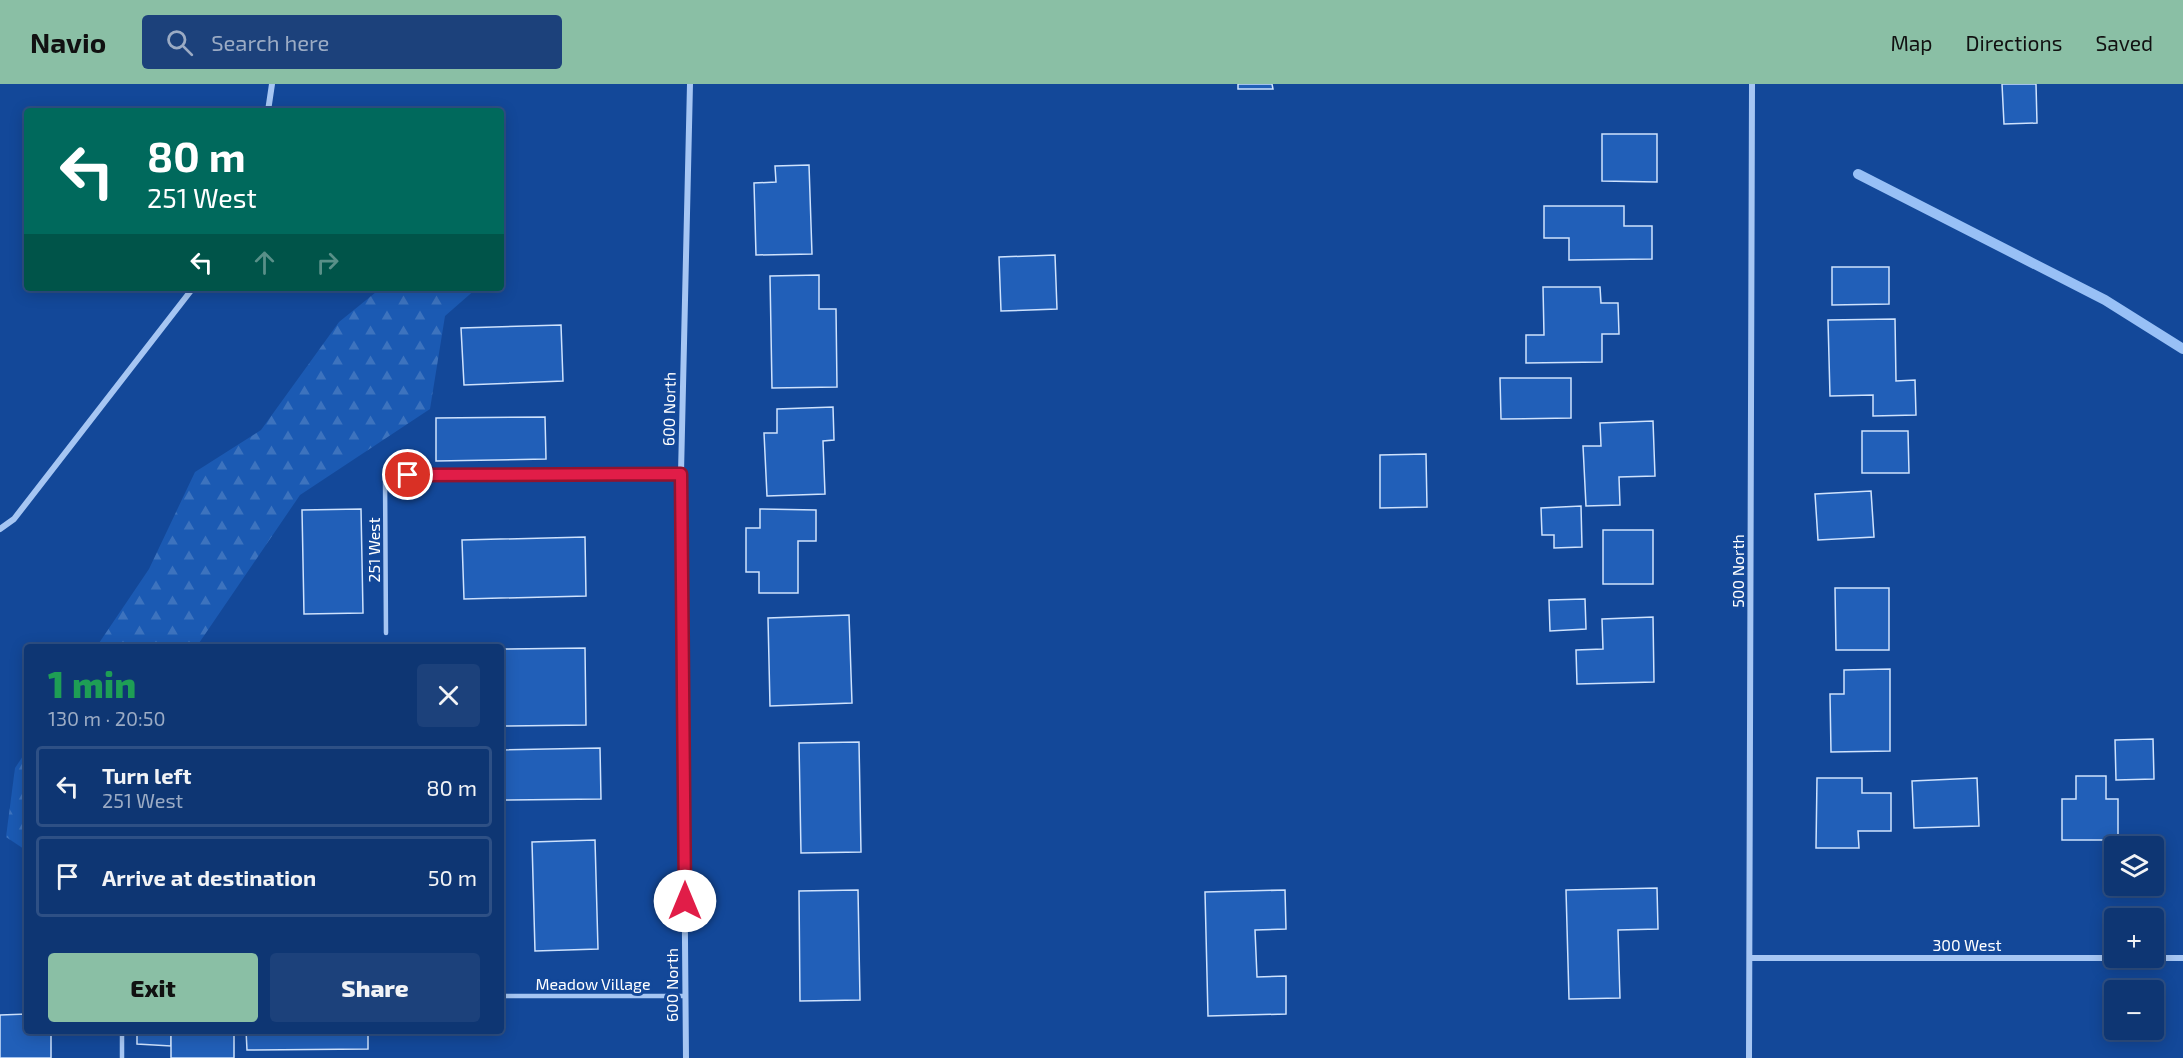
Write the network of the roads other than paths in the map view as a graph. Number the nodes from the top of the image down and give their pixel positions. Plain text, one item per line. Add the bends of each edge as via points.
1 (272, 84) edge
2 (690, 84) edge
3 (1752, 84) edge
4 (268, 108) edge
5 (192, 291) edge
6 (681, 474) junction
7 (0, 529) edge
8 (386, 633) dead end
9 (1751, 958) junction
10 (2183, 958) edge
11 (504, 996) edge
12 (686, 996) junction
13 (122, 1034) edge
14 (122, 1058) edge
15 (686, 1058) edge
16 (1749, 1058) edge

1 - 4 street
2 - 6 street, 600 North
3 - 9 street, 500 North
5 - 7 street via 14,519
6 - 8 lane, 251 West via 385,475
6 - 12 street, 600 North
9 - 10 street, 300 West
9 - 16 street, 500 North
11 - 12 lane, Meadow Village
12 - 15 street, 600 North
13 - 14 lane

